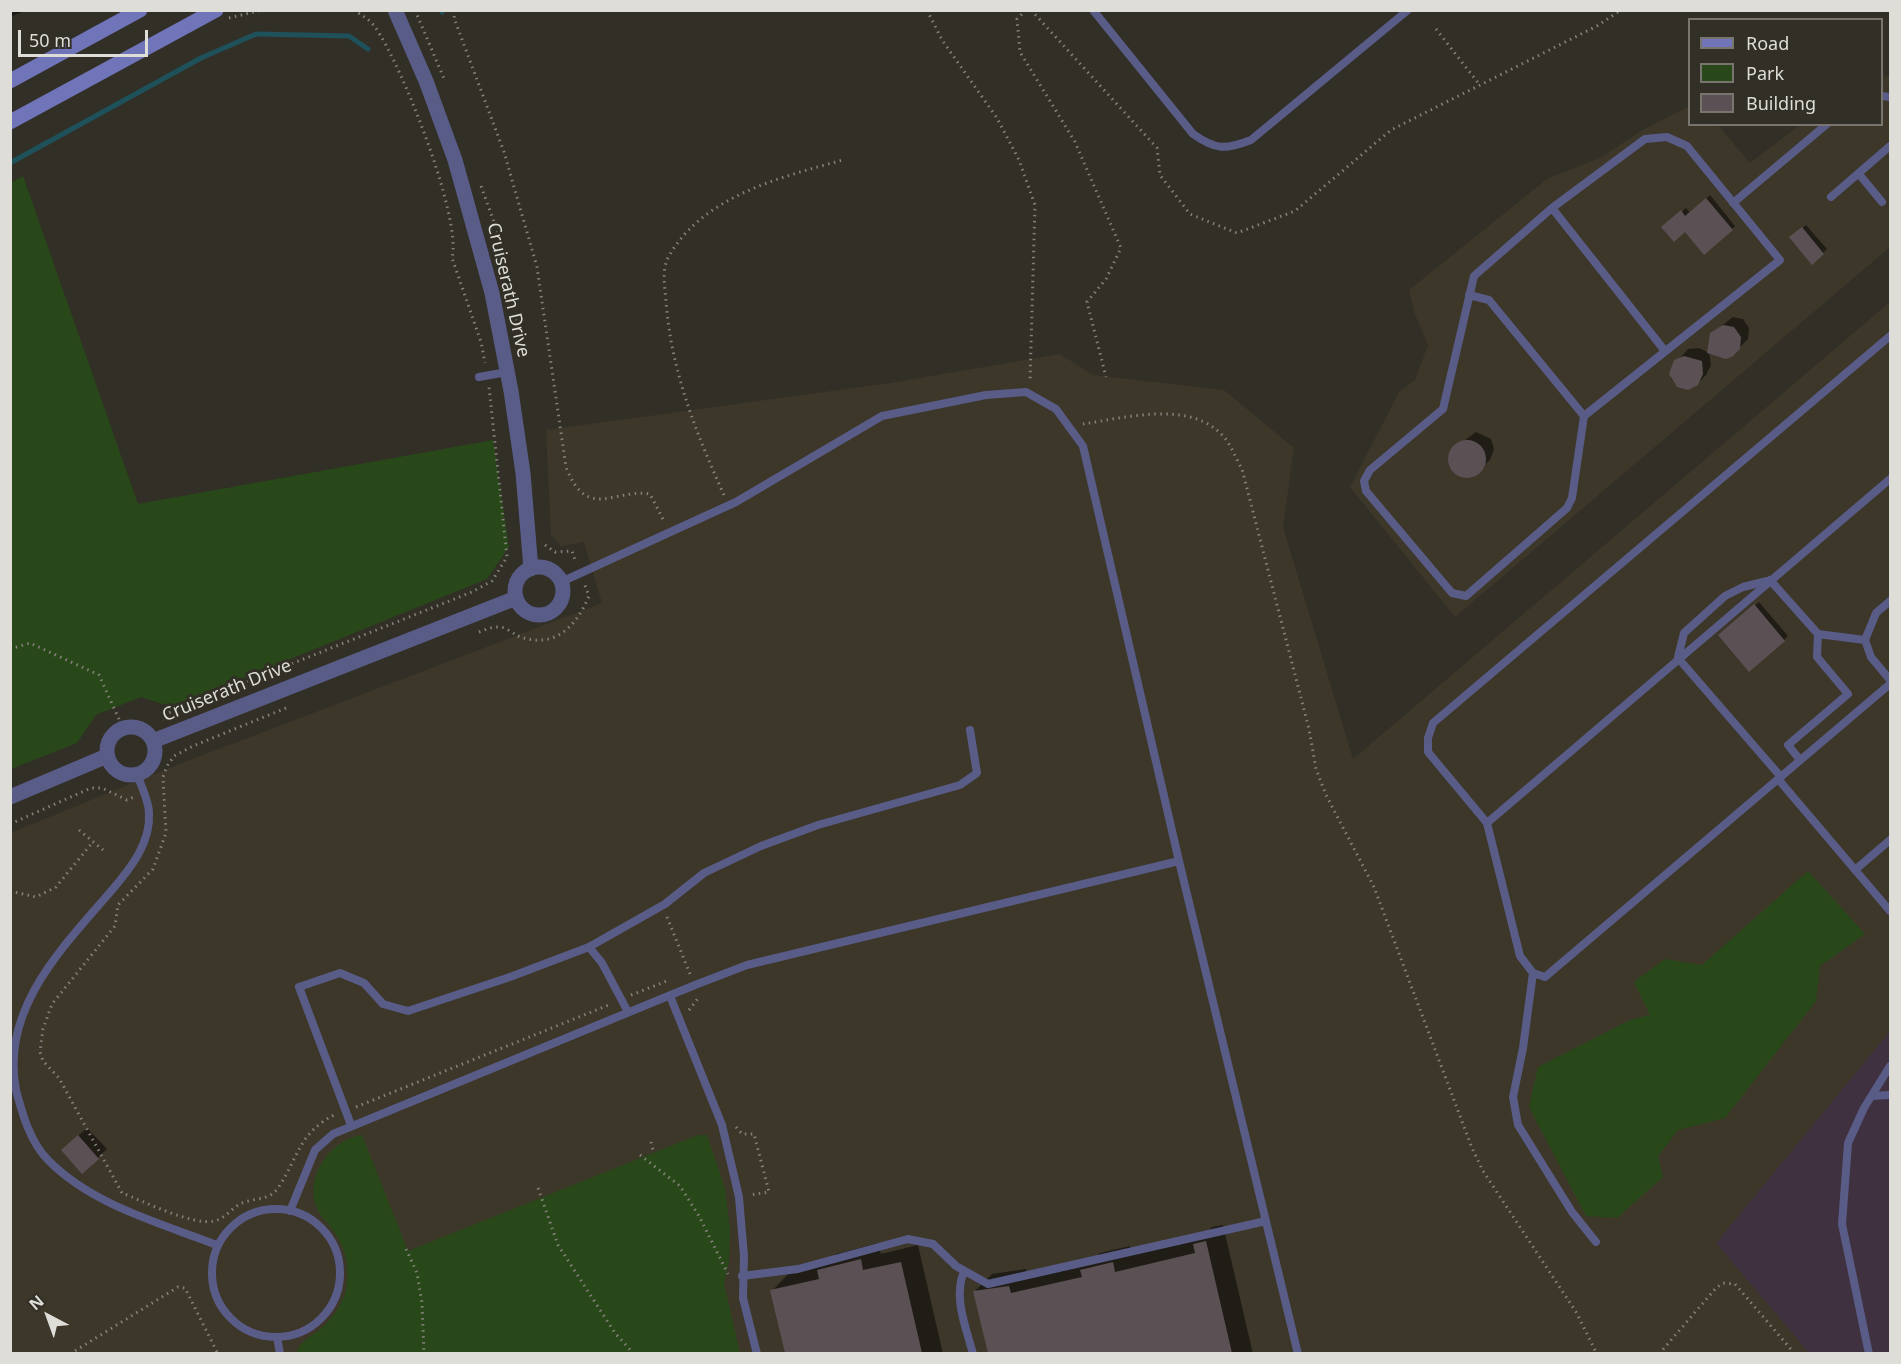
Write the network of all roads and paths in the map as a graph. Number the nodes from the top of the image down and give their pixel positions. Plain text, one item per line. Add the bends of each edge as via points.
1 (140, 10) edge
2 (216, 10) edge
3 (302, 10) edge
4 (326, 10) edge
5 (353, 10) edge
6 (386, 10) edge
7 (395, 10) edge
8 (415, 10) edge
9 (455, 10) edge
10 (927, 10) edge
11 (1026, 10) edge
12 (1031, 10) edge
13 (1093, 10) edge
14 (1408, 10) edge
15 (1621, 10) edge
16 (419, 18) dead end
17 (1436, 29) dead end
18 (403, 32) junction
19 (10, 81) edge
20 (1479, 84) junction
21 (10, 122) edge
22 (1825, 126) edge
23 (1890, 146) edge
24 (843, 160) dead end
25 (1859, 174) junction
26 (1831, 197) dead end
27 (1882, 202) dead end
28 (1733, 203) junction
29 (1552, 208) junction
30 (1469, 295) junction
31 (1890, 336) edge
32 (1665, 351) junction
33 (485, 362) dead end
34 (507, 372) junction
35 (479, 377) dead end
36 (1106, 377) dead end
37 (490, 390) dead end
38 (1030, 394) junction
39 (1584, 416) junction
40 (1069, 426) junction
41 (1890, 479) edge
42 (729, 505) junction
43 (670, 532) junction
44 (531, 568) junction
45 (1770, 580) junction
46 (561, 582) junction
47 (589, 596) dead end
48 (516, 598) junction
49 (1890, 600) edge
50 (475, 633) dead end
51 (1818, 634) junction
52 (1865, 640) junction
53 (10, 649) edge
54 (1678, 658) junction
55 (1890, 682) edge
56 (292, 705) dead end
57 (163, 714) dead end
58 (123, 728) junction
59 (970, 730) dead end
60 (153, 741) junction
61 (107, 756) junction
62 (1800, 760) junction
63 (137, 774) junction
64 (1779, 778) junction
65 (10, 797) edge
66 (127, 800) dead end
67 (1487, 823) junction
68 (10, 824) edge
69 (79, 830) dead end
70 (1890, 840) edge
71 (92, 843) junction
72 (103, 850) dead end
73 (1179, 861) junction
74 (1855, 870) junction
75 (10, 891) edge
76 (663, 906) junction
77 (1890, 912) edge
78 (589, 947) junction
79 (689, 972) dead end
80 (1533, 973) junction
81 (670, 996) junction
82 (628, 1012) junction
83 (1890, 1066) edge
84 (1890, 1095) edge
85 (1872, 1096) junction
86 (351, 1125) junction
87 (651, 1142) dead end
88 (97, 1147) dead end
89 (653, 1150) dead end
90 (640, 1155) dead end
91 (538, 1188) dead end
92 (290, 1211) junction
93 (1266, 1221) junction
94 (1596, 1242) dead end
95 (218, 1245) junction
96 (406, 1249) dead end
97 (964, 1271) junction
98 (728, 1275) dead end
99 (742, 1276) junction
100 (277, 1337) junction
101 (70, 1353) edge
102 (218, 1353) edge
103 (280, 1353) edge
104 (424, 1353) edge
105 (634, 1353) edge
106 (757, 1353) edge
107 (973, 1353) edge
108 (1298, 1353) edge
109 (1597, 1353) edge
110 (1659, 1353) edge
111 (1795, 1353) edge
112 (1869, 1353) edge

1 - 19 street
2 - 21 street
3 - 4 path
5 - 33 path via 374,26 407,88 448,204 455,246 452,258
6 - 18 street, Cruiserath Drive
7 - 18 street, Cruiserath Drive
8 - 16 path
9 - 43 path via 454,18 521,203 537,267 566,467 573,484 603,501 650,494
10 - 38 path via 942,40 997,118 1019,160 1035,205
11 - 36 path via 1017,19 1020,52 1075,142 1120,248 1106,279 1087,302
12 - 20 path via 1157,148 1160,175 1191,214 1237,234 1295,211 1391,130
13 - 14 lane via 1193,134 1209,145 1230,148 1251,140
15 - 20 path via 1597,26
17 - 20 path
18 - 34 street, Cruiserath Drive via 455,160 492,293
22 - 28 lane
23 - 25 lane
24 - 42 path via 756,188 711,210 687,231 668,257 663,273 669,338 702,447
25 - 26 lane
25 - 27 lane
28 - 29 lane via 1686,146 1667,137 1645,139
28 - 32 lane via 1780,260
29 - 30 lane via 1474,276
29 - 32 lane
30 - 39 lane via 1489,300
30 - 39 lane via 1443,409 1370,470 1364,481 1366,491 1452,593 1466,596 1567,508 1572,498
31 - 67 lane via 1433,723 1428,752
32 - 39 lane
34 - 35 lane
34 - 44 street, Cruiserath Drive via 523,473
37 - 57 path via 507,557 492,580 426,612
38 - 40 lane via 1056,409
38 - 42 lane via 986,395 882,416
40 - 73 lane via 1083,446
40 - 109 path via 1165,414 1199,419 1224,436 1242,469 1316,769 1326,795 1374,887 1483,1171 1576,1312
41 - 45 lane
42 - 43 lane
43 - 46 lane
44 - 46 street via 552,571
44 - 48 street via 519,577
45 - 51 lane
45 - 54 lane
45 - 54 lane via 1725,596 1684,633
46 - 48 street via 559,604 547,614 531,614
47 - 50 path via 580,616 553,639 536,641 498,627
48 - 60 street, Cruiserath Drive
49 - 52 lane via 1876,613
51 - 52 lane
51 - 62 lane via 1817,657 1848,694 1788,746
52 - 55 lane via 1871,657
53 - 58 path via 30,644 99,675
54 - 64 lane
54 - 67 lane
55 - 62 lane
56 - 88 path via 174,756 163,777 166,833 153,869 118,905 115,926 52,1004 40,1052
58 - 60 street via 137,728
58 - 61 street via 112,736
59 - 76 lane via 977,773 960,785 818,825 761,846 704,873
60 - 63 street via 150,765
61 - 63 street via 115,769
61 - 65 street
62 - 64 lane
63 - 95 lane via 149,813 143,844 132,867 37,978 21,1010 14,1042 13,1078 29,1130 46,1159 79,1185 116,1205
64 - 74 lane
64 - 80 lane via 1545,977
66 - 68 path via 102,788 91,788
67 - 80 lane via 1520,956
69 - 71 path
70 - 74 lane
71 - 72 path
71 - 75 path via 56,887 36,897
73 - 81 lane via 747,965
73 - 93 lane
74 - 77 lane
76 - 78 lane
76 - 79 path
78 - 82 lane
78 - 86 lane via 408,1011 383,1004 364,983 340,973 299,987
80 - 94 lane via 1513,1097 1518,1125 1572,1212
81 - 82 lane
81 - 99 lane via 719,1114 743,1222
82 - 86 lane
83 - 85 lane
84 - 85 lane
85 - 112 lane via 1848,1143 1842,1224
86 - 92 lane via 315,1150
87 - 89 path
90 - 98 path via 680,1186
91 - 105 path via 558,1245 615,1333
92 - 95 lane via 258,1211 241,1219 227,1230
92 - 100 lane via 312,1220 327,1234 337,1251 340,1271 329,1310 297,1334
93 - 97 lane via 988,1284
93 - 108 lane
95 - 100 lane via 212,1266 213,1288 221,1308 236,1324 255,1334
96 - 104 path via 417,1273
97 - 99 lane via 933,1244 908,1239 798,1269
97 - 107 lane via 960,1300
99 - 106 lane via 743,1298
100 - 103 lane
101 - 102 path via 178,1287 185,1288
110 - 111 path via 1723,1283 1735,1284

